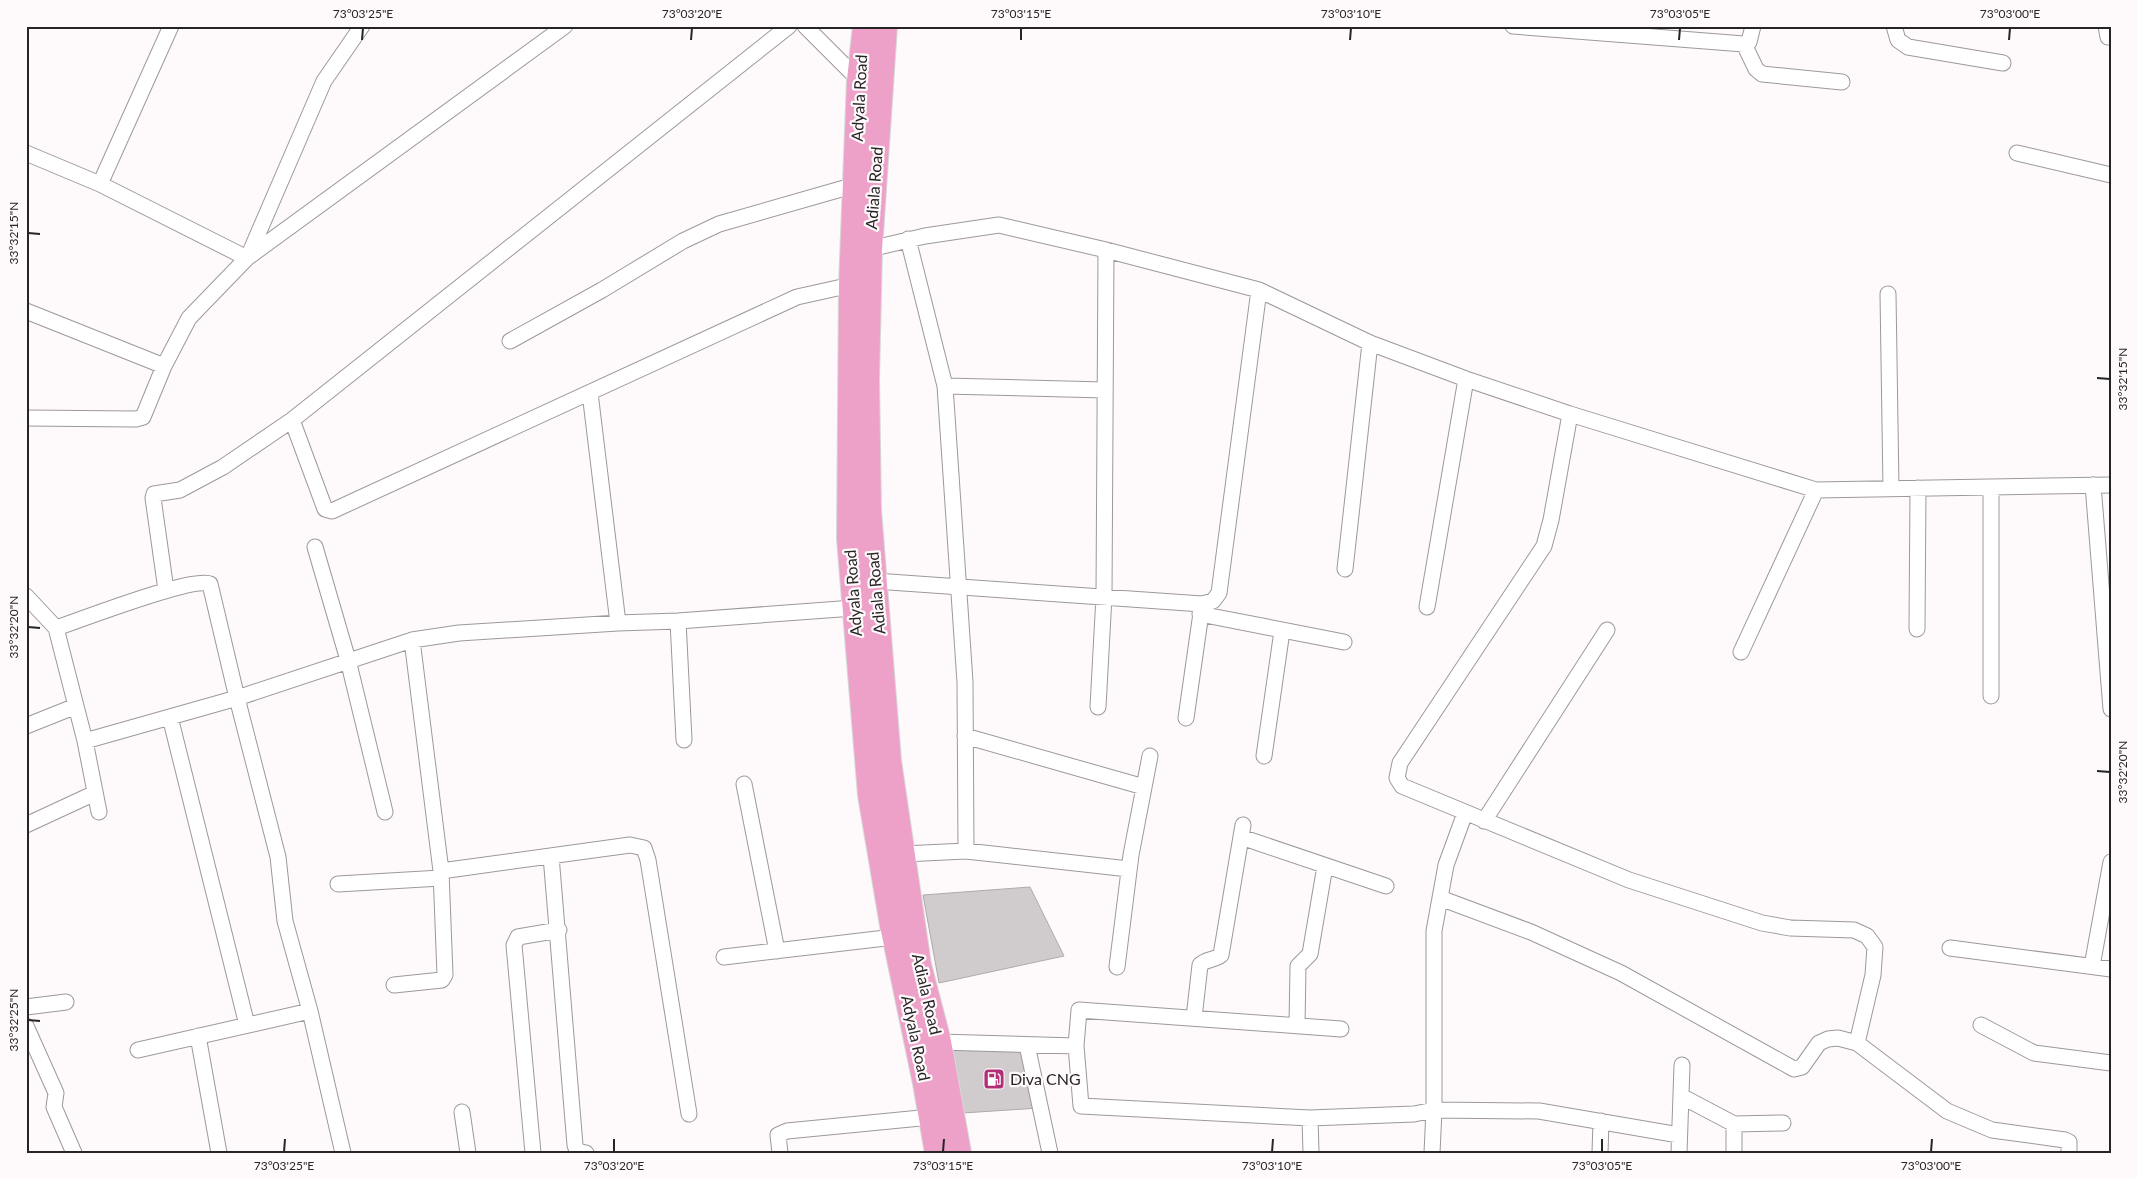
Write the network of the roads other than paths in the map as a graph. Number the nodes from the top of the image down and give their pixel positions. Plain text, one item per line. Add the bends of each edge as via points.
1 (171, 26) edge
2 (362, 26) edge
3 (564, 26) edge
4 (789, 26) edge
5 (805, 26) edge
6 (865, 26) edge
7 (885, 26) edge
8 (1513, 26) edge
9 (1753, 26) edge
10 (1894, 26) edge
11 (2106, 26) edge
12 (2111, 36) edge
13 (1744, 44) junction
14 (2003, 63) dead end
15 (859, 80) junction
16 (1842, 82) dead end
17 (26, 153) edge
18 (2017, 153) dead end
19 (2111, 175) edge
20 (100, 184) junction
21 (855, 185) junction
22 (908, 240) junction
23 (870, 249) junction
24 (1106, 250) junction
25 (247, 258) junction
26 (851, 285) junction
27 (1259, 290) junction
28 (1888, 294) dead end
29 (26, 311) edge
30 (510, 341) dead end
31 (1370, 343) junction
32 (164, 366) junction
33 (1466, 379) junction
34 (945, 386) junction
35 (1105, 390) junction
36 (590, 393) junction
37 (1570, 414) junction
38 (26, 418) edge
39 (292, 420) junction
40 (2092, 484) junction
41 (2111, 484) edge
42 (1991, 487) junction
43 (1918, 488) junction
44 (1891, 489) junction
45 (1816, 490) junction
46 (315, 546) dead end
47 (1345, 569) dead end
48 (875, 581) junction
49 (958, 588) junction
50 (166, 590) junction
51 (26, 596) edge
52 (1104, 596) junction
53 (1427, 607) dead end
54 (854, 608) junction
55 (1201, 609) junction
56 (678, 621) junction
57 (618, 623) junction
58 (56, 628) junction
59 (1917, 629) dead end
60 (1607, 630) dead end
61 (1282, 631) junction
62 (412, 640) junction
63 (1344, 642) dead end
64 (1741, 652) dead end
65 (348, 660) junction
66 (1991, 696) dead end
67 (237, 698) junction
68 (76, 706) junction
69 (1098, 707) dead end
70 (2111, 709) edge
71 (170, 717) junction
72 (1186, 718) dead end
73 (26, 726) edge
74 (964, 736) junction
75 (684, 740) dead end
76 (85, 741) junction
77 (1150, 756) dead end
78 (1264, 756) dead end
79 (744, 784) dead end
80 (1144, 787) junction
81 (95, 792) junction
82 (99, 812) dead end
83 (385, 812) dead end
84 (1465, 813) junction
85 (1484, 820) junction
86 (26, 825) edge
87 (966, 851) junction
88 (903, 854) junction
89 (551, 856) junction
90 (2111, 862) edge
91 (1325, 866) junction
92 (1129, 869) junction
93 (441, 874) junction
94 (338, 884) dead end
95 (1386, 886) dead end
96 (1440, 898) junction
97 (559, 930) junction
98 (894, 937) junction
99 (1950, 948) dead end
100 (777, 951) junction
101 (724, 957) dead end
102 (2092, 966) junction
103 (1117, 967) dead end
104 (2111, 969) edge
105 (394, 985) dead end
106 (66, 1002) dead end
107 (26, 1007) edge
108 (310, 1011) junction
109 (1194, 1018) junction
110 (247, 1025) junction
111 (1981, 1025) dead end
112 (26, 1026) edge
113 (1297, 1026) junction
114 (1341, 1029) dead end
115 (198, 1036) junction
116 (939, 1042) junction
117 (1857, 1043) junction
118 (1027, 1045) junction
119 (1076, 1046) junction
120 (138, 1050) dead end
121 (2111, 1063) edge
122 (1682, 1066) dead end
123 (1681, 1096) junction
124 (1434, 1110) junction
125 (462, 1112) dead end
126 (689, 1114) dead end
127 (931, 1117) junction
128 (1310, 1118) junction
129 (1601, 1121) junction
130 (1783, 1123) dead end
131 (1734, 1124) junction
132 (1679, 1135) junction
133 (74, 1153) edge
134 (219, 1153) edge
135 (343, 1153) edge
136 (468, 1153) edge
137 (533, 1153) edge
138 (586, 1153) edge
139 (780, 1153) edge
140 (937, 1153) edge
141 (960, 1153) edge
142 (1050, 1153) edge
143 (1311, 1153) edge
144 (1432, 1153) edge
145 (1600, 1153) edge
146 (1679, 1153) edge
147 (1734, 1153) edge
148 (2069, 1153) edge

1 - 20 street
2 - 25 street via 324,81
3 - 25 street
4 - 39 street
5 - 15 street
6 - 15 main road, Adyala Road
7 - 23 main road, Adiala Road
8 - 13 street
9 - 13 street via 1749,42
10 - 14 street via 1898,40 1908,46
11 - 12 street via 2108,37
13 - 16 street via 1756,69 1762,74
15 - 21 main road, Adyala Road
17 - 20 street
18 - 19 street
20 - 25 street
21 - 26 main road, Adyala Road
21 - 30 street via 719,224
22 - 23 street
22 - 24 street via 999,224
22 - 34 street
23 - 48 main road, Adiala Road via 867,388 869,510
24 - 27 street
24 - 35 street
25 - 32 street via 189,318
26 - 36 street via 797,297
26 - 54 main road, Adyala Road via 849,538
27 - 31 street
27 - 55 street via 1220,592
28 - 44 street
29 - 32 street
31 - 33 street
31 - 47 street
32 - 38 street via 143,417
33 - 37 street
33 - 53 street
34 - 35 street
34 - 49 street
35 - 52 street
36 - 39 street via 332,511 325,509
36 - 57 street
37 - 45 street
37 - 84 street via 1544,546 1400,764 1397,778 1402,786
39 - 50 street via 223,467 180,490 154,494
40 - 41 street
40 - 42 street
40 - 70 street
42 - 43 street
42 - 66 street
43 - 44 street
43 - 59 street
44 - 45 street
45 - 64 street
46 - 65 street
48 - 49 street
48 - 88 main road, Adiala Road via 890,761
49 - 52 street
49 - 74 street via 965,682
50 - 58 street
50 - 67 street via 202,582 210,584
51 - 58 street
52 - 55 street
52 - 69 street
54 - 56 street
54 - 98 main road, Adyala Road via 870,795
55 - 61 street
55 - 72 street
56 - 57 street
56 - 75 street
57 - 62 street via 459,633
58 - 68 street
60 - 85 street
61 - 63 street
61 - 78 street
62 - 65 street
62 - 93 street
65 - 67 street
65 - 83 street
67 - 71 street
67 - 108 street via 278,857 285,921
68 - 73 street
68 - 76 street
71 - 76 street
71 - 110 street
74 - 80 street
74 - 87 street
76 - 81 street
77 - 80 street
79 - 100 street
80 - 92 street
81 - 82 street
81 - 86 street
84 - 85 street
84 - 96 street via 1446,865
85 - 117 street via 1629,880 1762,923 1790,928 1854,930 1867,936 1874,947 1873,975
87 - 88 street
87 - 92 street
88 - 116 main road, Adiala Road via 919,964
89 - 93 street
89 - 97 street
89 - 126 street via 630,845 644,848
90 - 102 street
91 - 95 street
91 - 109 street via 1242,831 1221,954 1200,965
91 - 113 street via 1310,954 1298,966
92 - 103 street
93 - 94 street
93 - 105 street via 445,975 442,980
96 - 117 street via 1531,932 1621,973 1794,1069 1802,1067 1819,1043 1828,1039
96 - 124 street via 1434,931
97 - 137 street via 518,937 514,945
97 - 138 street via 575,1145 577,1151
98 - 100 street
98 - 127 main road, Adyala Road
99 - 102 street
100 - 101 street
102 - 104 street
106 - 107 street
108 - 110 street
108 - 135 street
109 - 113 street
109 - 119 street via 1079,1010
110 - 115 street
111 - 121 street via 2034,1053
112 - 133 street via 56,1092 54,1107
113 - 114 street
115 - 120 street
115 - 134 street
116 - 118 street
116 - 141 main road, Adiala Road
117 - 148 street via 1947,1111 1992,1130 2065,1140 2069,1142
118 - 119 street
118 - 142 street
119 - 128 street via 1081,1106
122 - 123 street
123 - 131 street
123 - 132 street
124 - 128 street via 1414,1114
124 - 129 street via 1539,1111
124 - 144 street
125 - 136 street
127 - 139 street via 787,1131 778,1135
127 - 140 main road, Adyala Road
128 - 143 street
129 - 132 street
129 - 145 street
130 - 131 street
131 - 147 street
132 - 146 street

